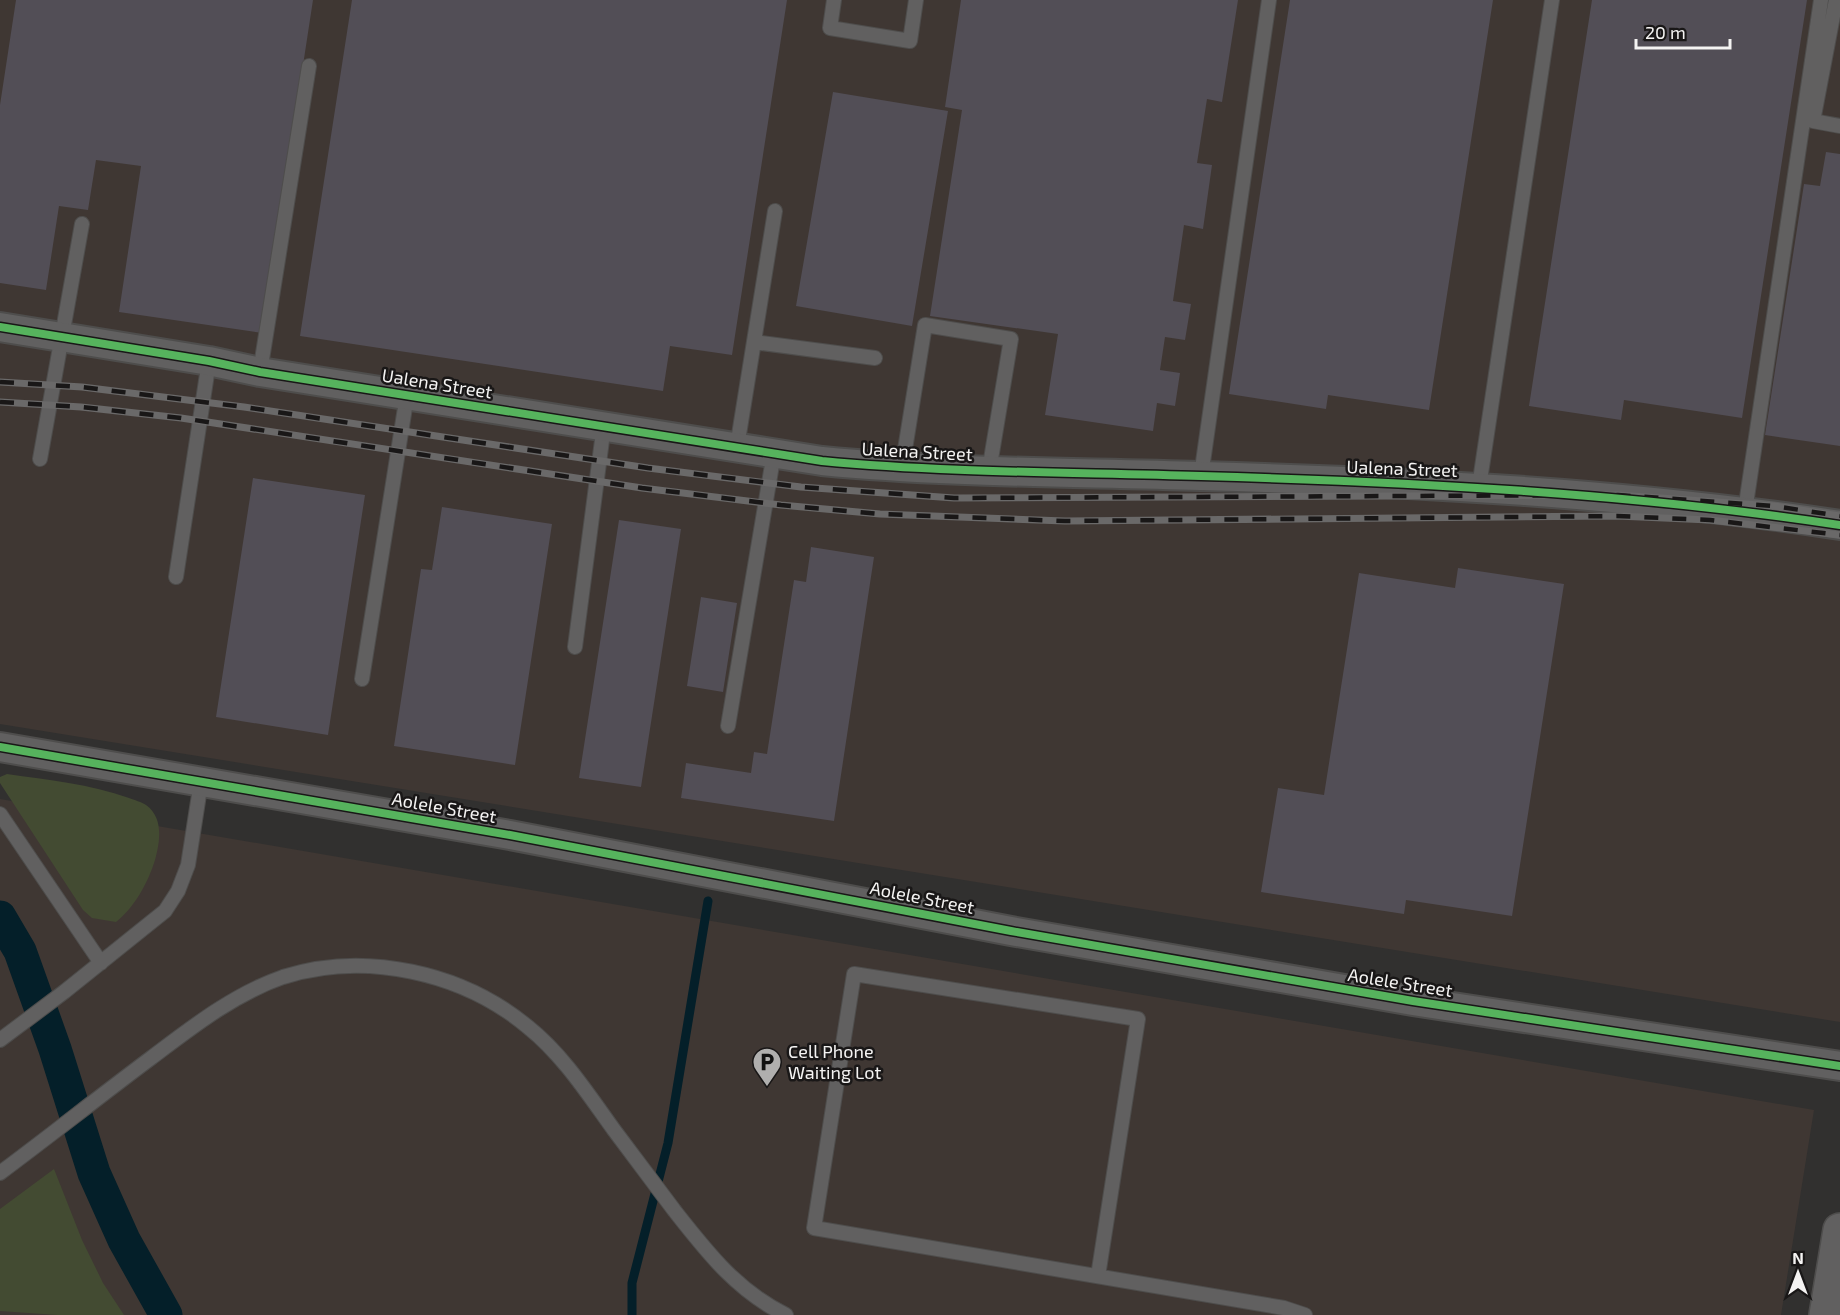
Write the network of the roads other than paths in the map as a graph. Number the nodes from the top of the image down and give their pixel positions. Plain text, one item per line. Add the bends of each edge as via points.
1 (834, 0) edge
2 (916, 0) edge
3 (1269, 0) edge
4 (1552, 0) edge
5 (1821, 0) edge
6 (1836, 0) edge
7 (309, 66) dead end
8 (1840, 126) edge
9 (775, 211) dead end
10 (82, 224) dead end
11 (0, 327) edge
12 (63, 338) junction
13 (754, 342) junction
14 (875, 358) dead end
15 (209, 361) junction
16 (260, 372) junction
17 (407, 394) junction
18 (604, 425) junction
19 (737, 447) junction
20 (774, 453) junction
21 (40, 459) dead end
22 (902, 468) junction
23 (989, 471) junction
24 (1201, 476) junction
25 (1479, 487) junction
26 (1745, 511) junction
27 (1840, 525) edge
28 (176, 577) dead end
29 (575, 647) dead end
30 (362, 679) dead end
31 (728, 726) dead end
32 (0, 747) edge
33 (201, 782) junction
34 (0, 814) edge
35 (101, 963) junction
36 (0, 1040) edge
37 (1840, 1066) edge
38 (0, 1173) edge
39 (1840, 1230) edge
40 (1098, 1276) junction
41 (786, 1315) edge
42 (1305, 1315) edge
43 (1826, 1315) edge

1 - 2 lane via 830,28 910,41
3 - 24 lane
4 - 25 lane
5 - 26 lane
6 - 8 lane via 1814,121
7 - 16 lane
9 - 13 lane
10 - 12 lane
11 - 12 street, Ualena Street
12 - 15 street, Ualena Street
12 - 21 lane
13 - 14 lane
13 - 19 lane
15 - 16 street, Ualena Street
15 - 28 lane
16 - 17 street, Ualena Street
17 - 18 street, Ualena Street
17 - 30 lane
18 - 19 street, Ualena Street
18 - 29 lane
19 - 20 street, Ualena Street
20 - 22 street, Ualena Street
20 - 31 lane
22 - 23 street, Ualena Street
22 - 23 lane via 925,325 1011,339
23 - 24 street, Ualena Street
24 - 25 street, Ualena Street
25 - 26 street, Ualena Street
26 - 27 street, Ualena Street
32 - 33 street, Aolele Street
33 - 35 lane via 188,865 178,891 165,911
33 - 37 street, Aolele Street via 1413,1001
34 - 35 lane
35 - 36 lane
38 - 41 lane via 114,1085 253,990 316,970 378,967 413,972 476,993 529,1027 573,1074 720,1268 769,1307
39 - 43 street
40 - 40 lane via 814,1228 854,974 1138,1019
40 - 42 lane

